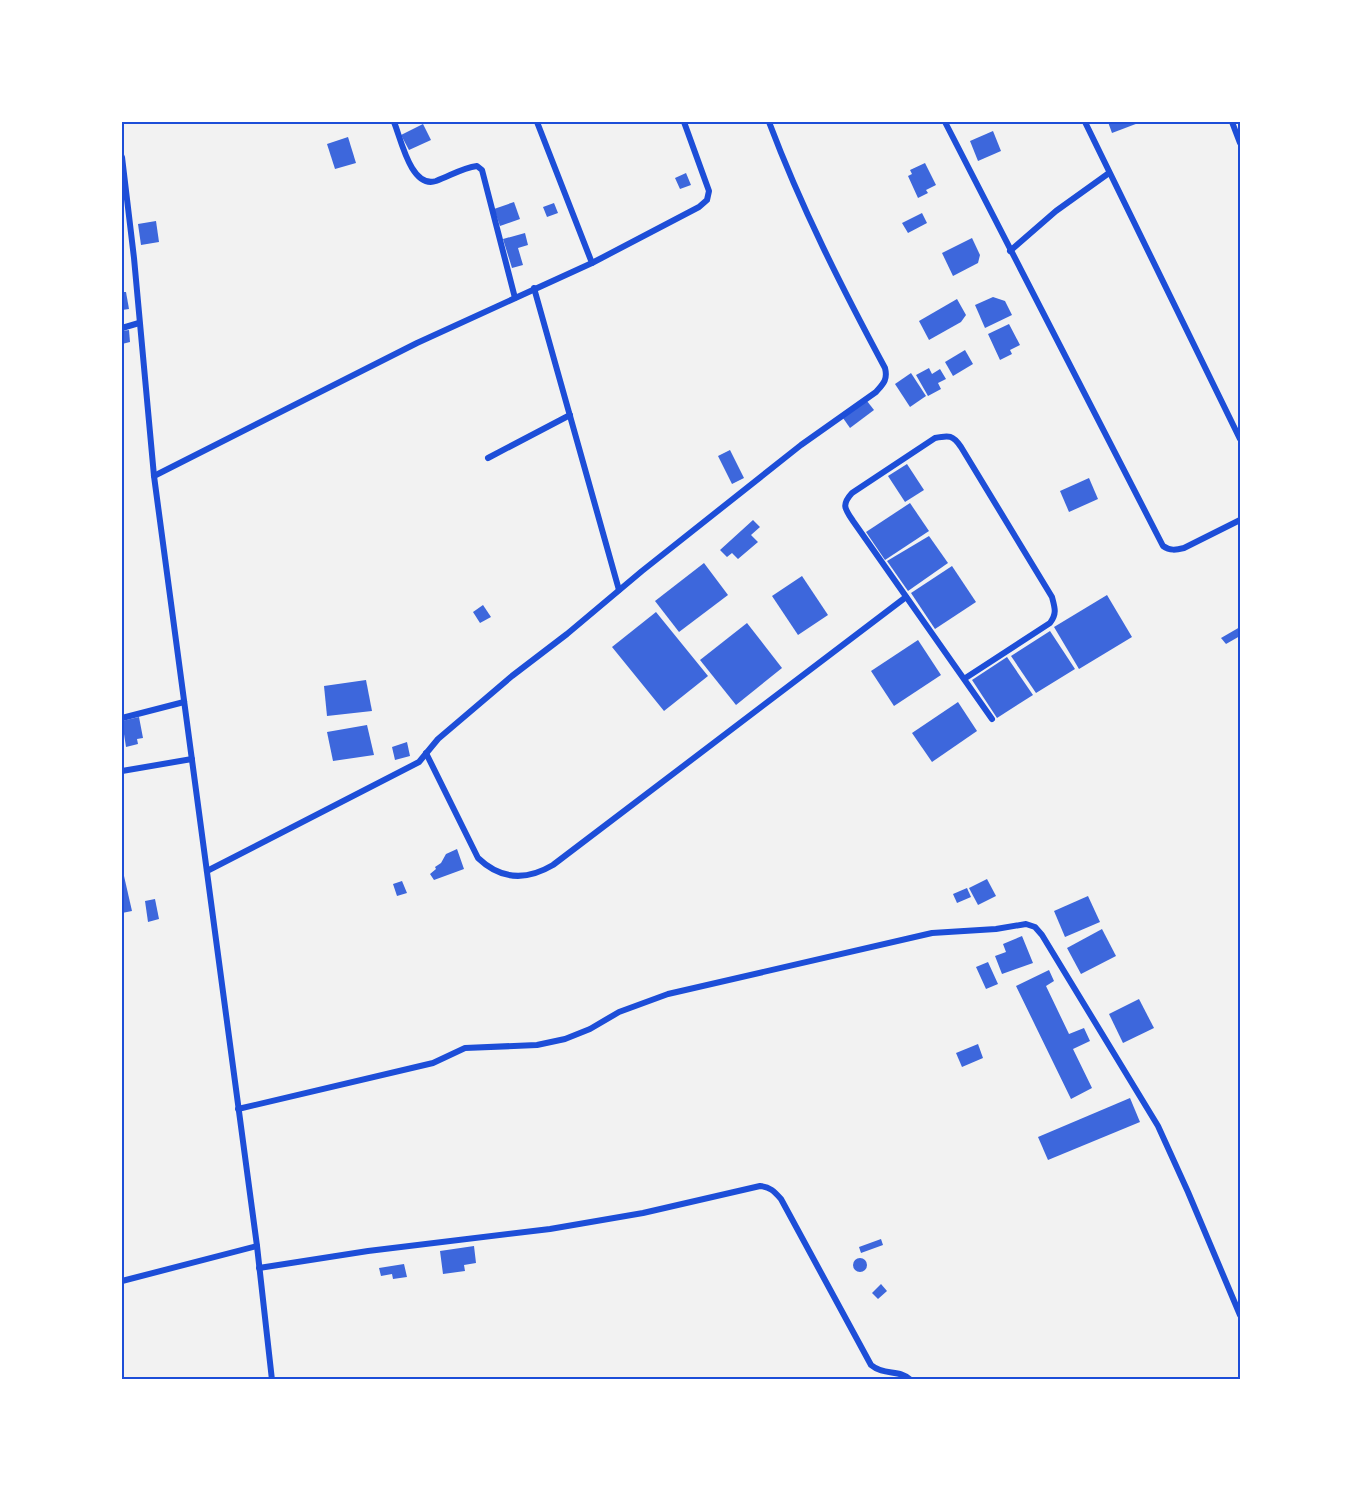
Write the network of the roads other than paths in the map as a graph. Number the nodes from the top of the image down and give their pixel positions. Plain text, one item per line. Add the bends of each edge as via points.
1 (394, 122) edge
2 (537, 122) edge
3 (684, 122) edge
4 (770, 122) edge
5 (945, 122) edge
6 (1085, 122) edge
7 (1232, 122) edge
8 (1240, 143) edge
9 (122, 162) edge
10 (1109, 173) junction
11 (1010, 251) junction
12 (592, 263) junction
13 (534, 288) junction
14 (515, 298) junction
15 (139, 323) junction
16 (122, 328) edge
17 (570, 415) junction
18 (1240, 439) edge
19 (488, 458) dead end
20 (154, 476) junction
21 (1240, 520) edge
22 (619, 590) junction
23 (906, 597) junction
24 (964, 680) junction
25 (184, 702) junction
26 (122, 718) edge
27 (992, 719) dead end
28 (426, 753) junction
29 (192, 759) junction
30 (122, 771) edge
31 (207, 871) junction
32 (238, 1109) junction
33 (257, 1246) junction
34 (259, 1268) junction
35 (122, 1281) edge
36 (1240, 1316) edge
37 (272, 1380) edge
38 (911, 1380) edge

1 - 14 street via 413,170 424,181 436,181 466,168 477,166 482,170
2 - 12 street
3 - 12 street via 709,191 707,200
4 - 22 street via 816,233 885,368 885,383
5 - 11 street
6 - 10 street
7 - 8 street
9 - 15 street
10 - 11 street
10 - 18 street
11 - 21 street via 1163,546 1185,548
12 - 13 street
13 - 14 street
13 - 17 street
14 - 20 street
15 - 16 street
15 - 20 street
17 - 19 street
17 - 22 street
20 - 25 street
22 - 28 street via 512,676
23 - 24 street
23 - 24 street via 845,509 846,500 935,438 948,435 955,437 962,447 1052,597 1055,609 1050,623
23 - 28 street via 539,873 501,874 478,858
24 - 27 street
25 - 26 street
25 - 29 street
28 - 31 street via 403,771
29 - 30 street
29 - 31 street
31 - 32 street
32 - 33 street
32 - 36 street via 433,1063 465,1048 537,1045 566,1039 619,1012 668,994 761,971 932,933 1026,924 1042,935 1158,1126
33 - 34 street
33 - 35 street
34 - 37 street
34 - 38 street via 550,1229 767,1187 781,1199 871,1365

